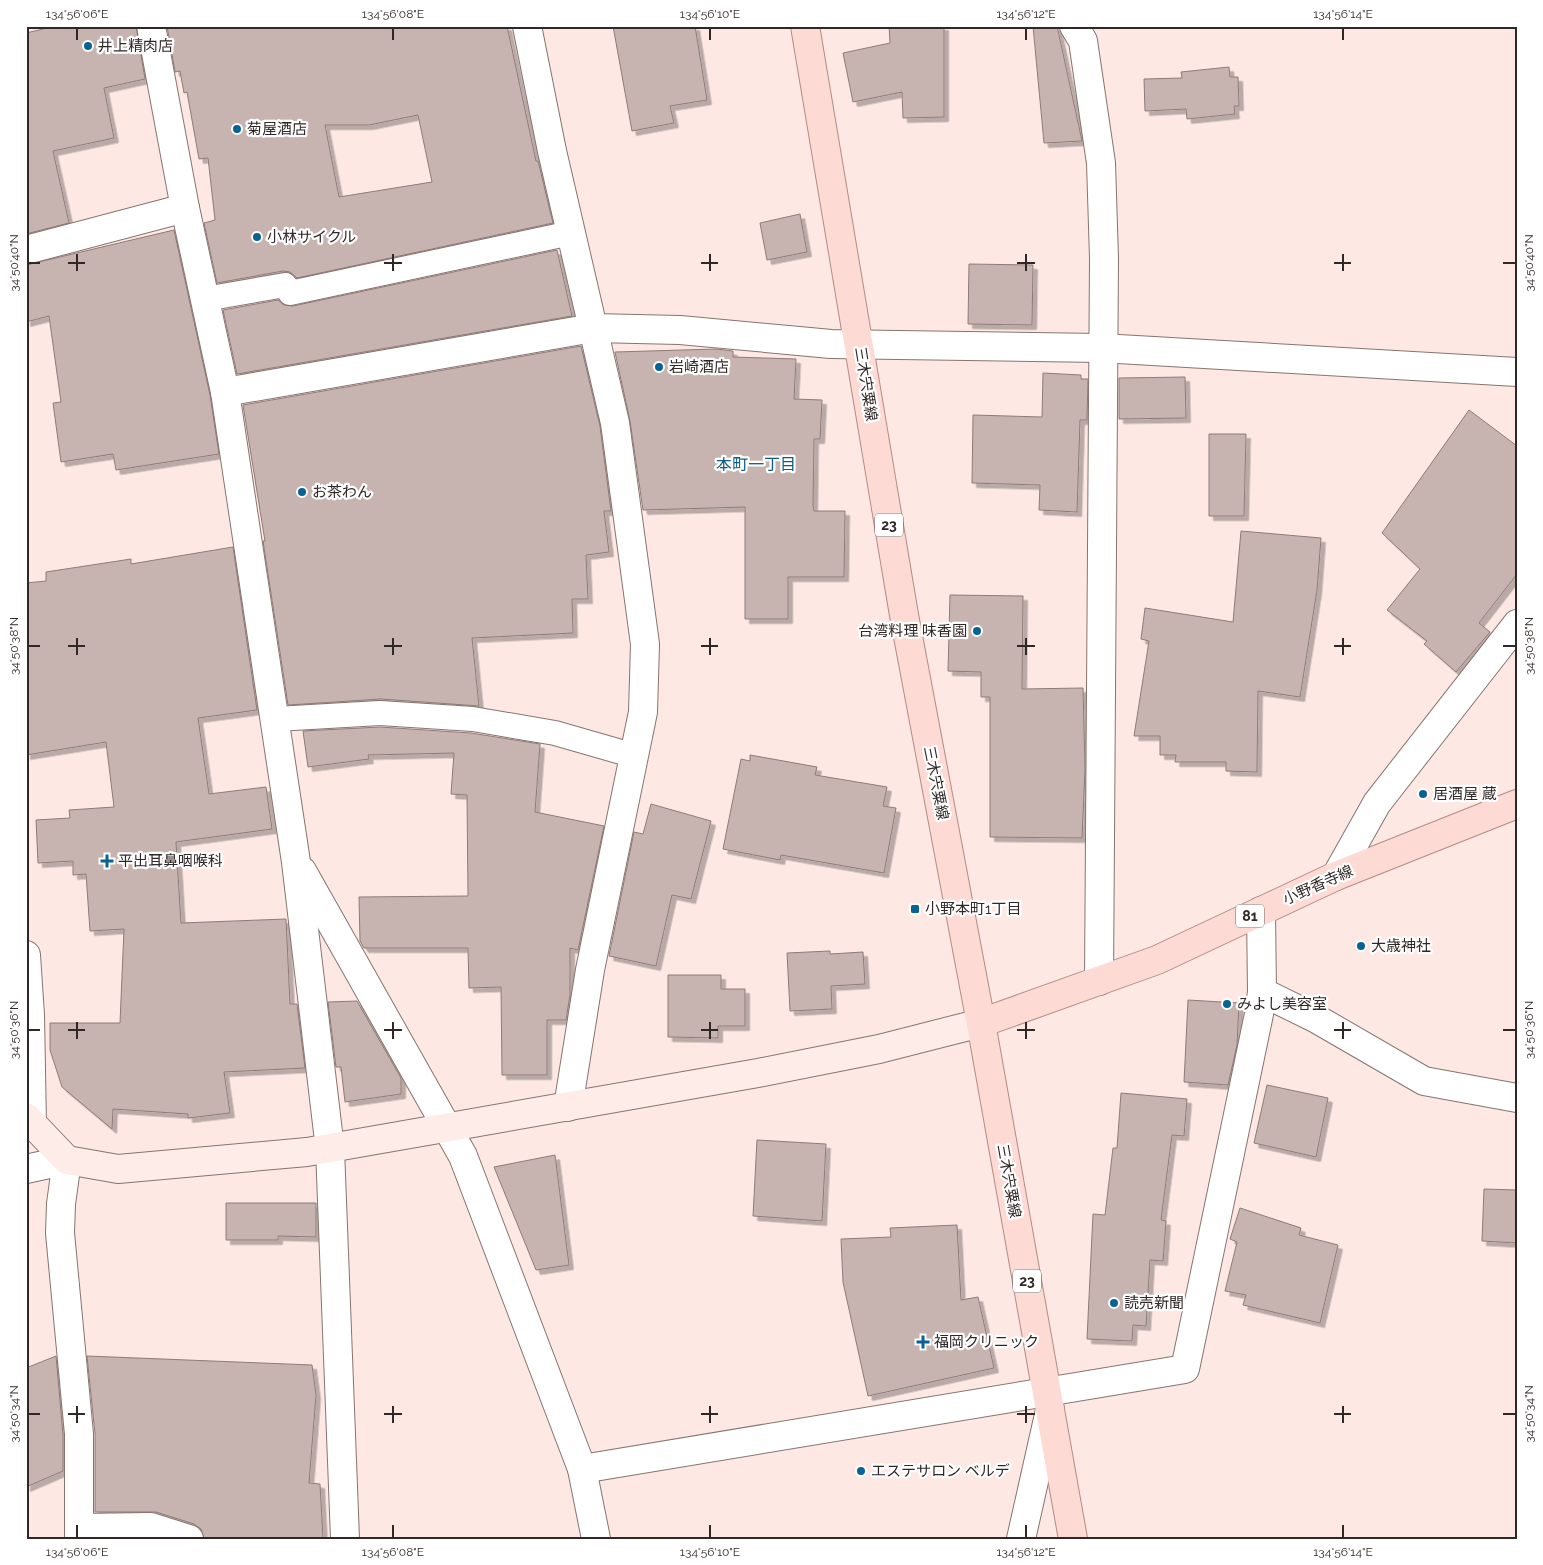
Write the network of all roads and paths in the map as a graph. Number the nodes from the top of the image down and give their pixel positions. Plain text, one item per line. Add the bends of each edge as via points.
1 (150, 26) edge
2 (527, 26) edge
3 (805, 26) edge
4 (1074, 26) edge
5 (185, 208) junction
6 (571, 233) junction
7 (26, 250) edge
8 (205, 300) junction
9 (593, 328) junction
10 (860, 345) junction
11 (1102, 348) junction
12 (1517, 372) edge
13 (225, 392) junction
14 (1517, 624) edge
15 (276, 719) junction
16 (636, 756) junction
17 (1517, 804) edge
18 (296, 862) junction
19 (1336, 876) junction
20 (1261, 911) junction
21 (26, 954) edge
22 (1099, 981) junction
23 (1262, 992) junction
24 (981, 1023) junction
25 (1517, 1098) edge
26 (568, 1107) junction
27 (29, 1121) edge
28 (448, 1127) junction
29 (330, 1150) junction
30 (68, 1160) junction
31 (26, 1169) edge
32 (1048, 1402) junction
33 (582, 1469) junction
34 (79, 1533) edge
35 (188, 1539) edge
36 (345, 1539) edge
37 (596, 1539) edge
38 (1021, 1539) edge
39 (1073, 1539) edge

1 - 5 street
2 - 6 street
3 - 10 main road, 三木宍粟線 / 23
4 - 11 street via 1083,41 1101,163
5 - 7 street
5 - 8 street
6 - 8 lane via 290,293 285,285
6 - 9 street
8 - 13 street
9 - 10 street via 680,330
9 - 13 street
9 - 16 street via 615,423 645,644 643,712
10 - 11 street
10 - 24 main road, 三木宍粟線 / 23 via 904,615
11 - 12 street
11 - 22 street
13 - 15 street
14 - 19 street via 1377,802
15 - 16 lane via 380,713 472,719 555,734
15 - 18 street
16 - 26 street via 590,970
17 - 19 main road, 小野香寺線 / 81
18 - 28 street
18 - 29 street
19 - 20 main road, 小野香寺線 / 81
20 - 22 main road, 小野香寺線 / 81 via 1157,960
20 - 23 street
21 - 27 street via 30,1015
22 - 24 main road, 小野香寺線 / 81
23 - 25 street via 1315,1018 1424,1081
23 - 32 street via 1185,1369
24 - 26 street via 879,1049
24 - 32 main road, 三木宍粟線 / 23
26 - 28 street
27 - 30 street
28 - 29 street
28 - 33 street via 463,1156
29 - 30 street via 118,1170
29 - 36 street
30 - 31 street
30 - 34 street via 60,1233 79,1434
32 - 33 street
32 - 38 street
32 - 39 main road, 三木宍粟線 / 23
33 - 37 street
34 - 35 street via 151,1527

